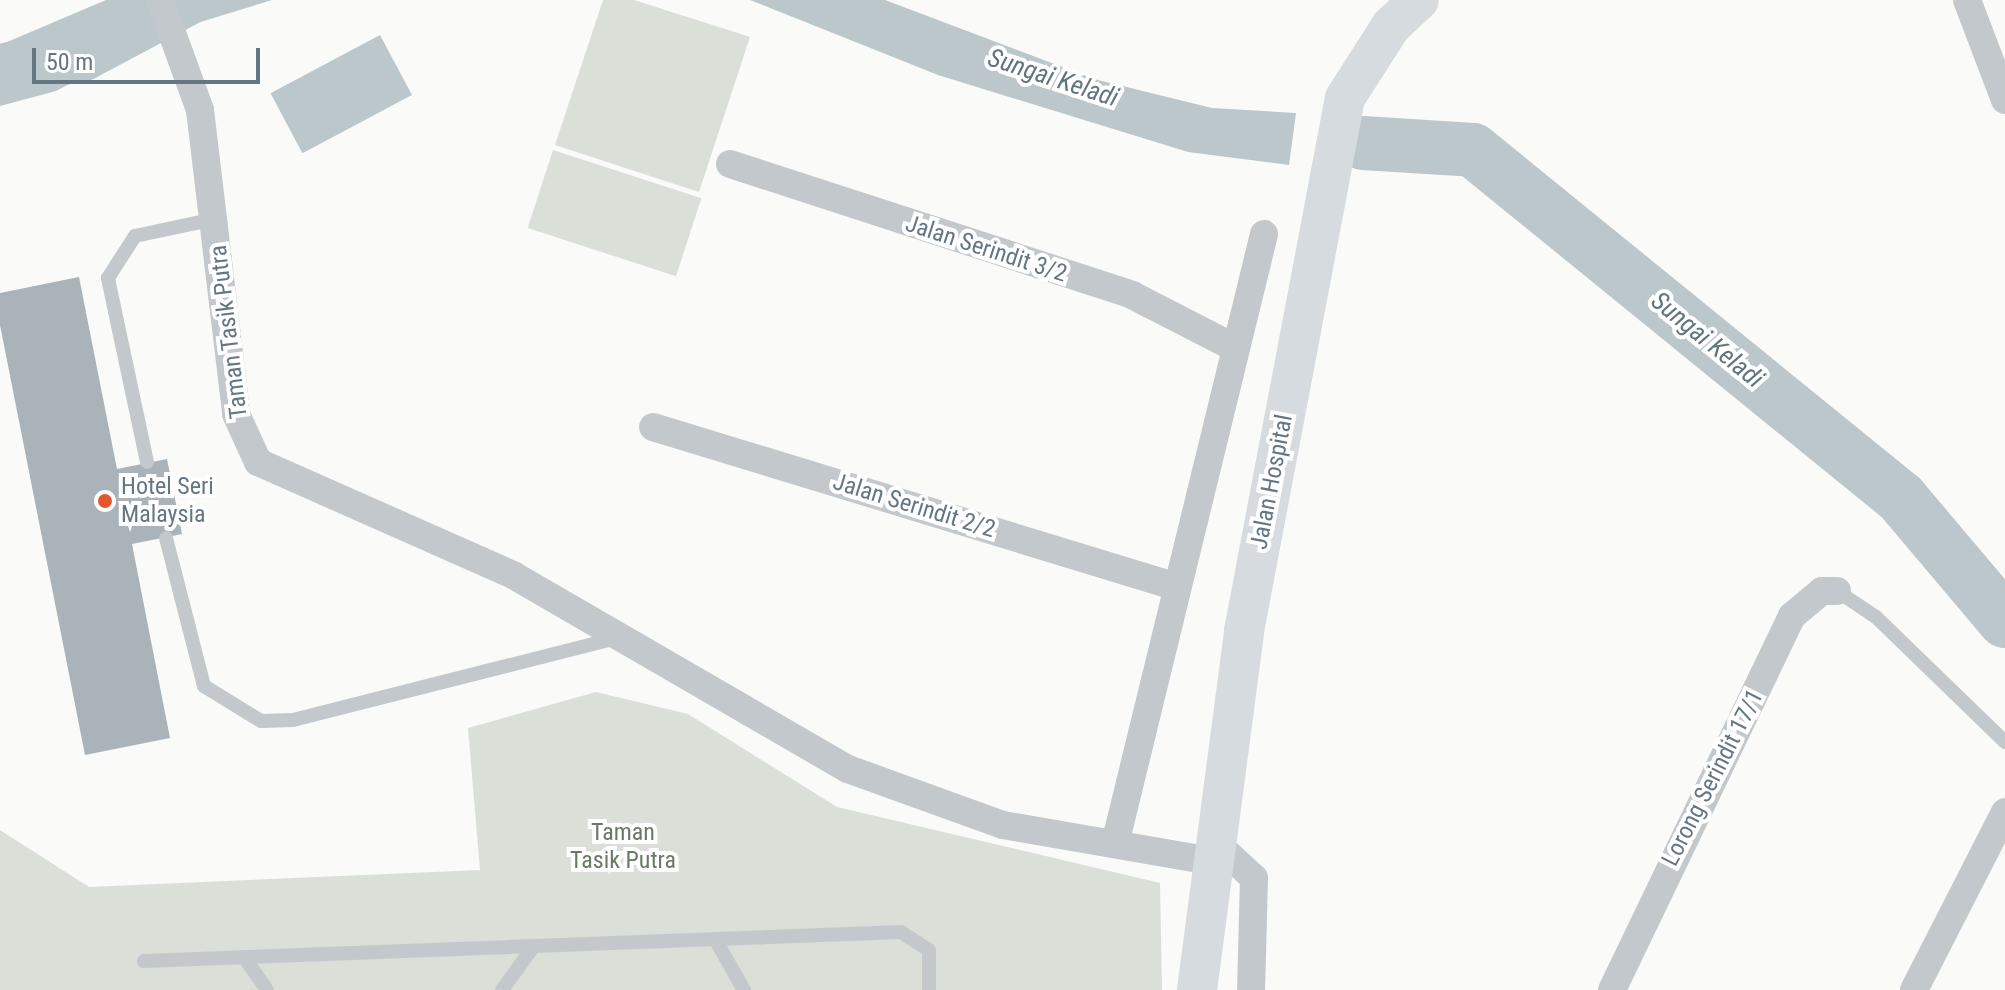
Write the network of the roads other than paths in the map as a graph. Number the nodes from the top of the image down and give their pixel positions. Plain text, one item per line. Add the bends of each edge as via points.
1 (1419, 0) edge
2 (1967, 0) edge
3 (164, 13) edge
4 (2005, 100) edge
5 (730, 164) dead end
6 (216, 219) junction
7 (1264, 234) dead end
8 (1235, 348) junction
9 (653, 427) dead end
10 (147, 462) dead end
11 (166, 538) dead end
12 (1174, 586) junction
13 (1837, 591) joint
14 (624, 636) junction
15 (2005, 742) edge
16 (2005, 812) edge
17 (1115, 844) junction
18 (1213, 851) junction
19 (715, 939) junction
20 (534, 946) junction
21 (244, 957) junction
22 (144, 961) dead end
23 (267, 990) edge
24 (502, 990) edge
25 (744, 990) edge
26 (929, 990) edge
27 (1197, 990) edge
28 (1251, 990) edge
29 (1612, 990) edge
30 (1914, 990) edge

1 - 18 main road, Jalan Hospital via 1391,26 1345,98 1244,631
2 - 4 street
3 - 6 street, Taman Tasik Putra via 200,110
5 - 8 street, Jalan Serindit 3/2 via 1132,295
6 - 10 lane via 135,236 117,254 108,278
6 - 14 street, Taman Tasik Putra via 236,414 258,462 478,558
7 - 8 street
8 - 12 street
9 - 12 street, Jalan Serindit 2/2
11 - 14 lane via 204,686 261,721 293,720
12 - 17 street
13 - 15 lane via 1876,617
13 - 29 street, Lorong Serindit 17/1 via 1822,591 1792,616
14 - 17 street, Taman Tasik Putra via 848,769 1003,825
16 - 30 street
17 - 18 street, Taman Tasik Putra
18 - 27 main road, Jalan Hospital
18 - 28 street via 1254,878
19 - 20 lane
19 - 25 lane
19 - 26 lane via 901,932 929,950
20 - 21 lane
20 - 24 lane
21 - 22 lane
21 - 23 lane

